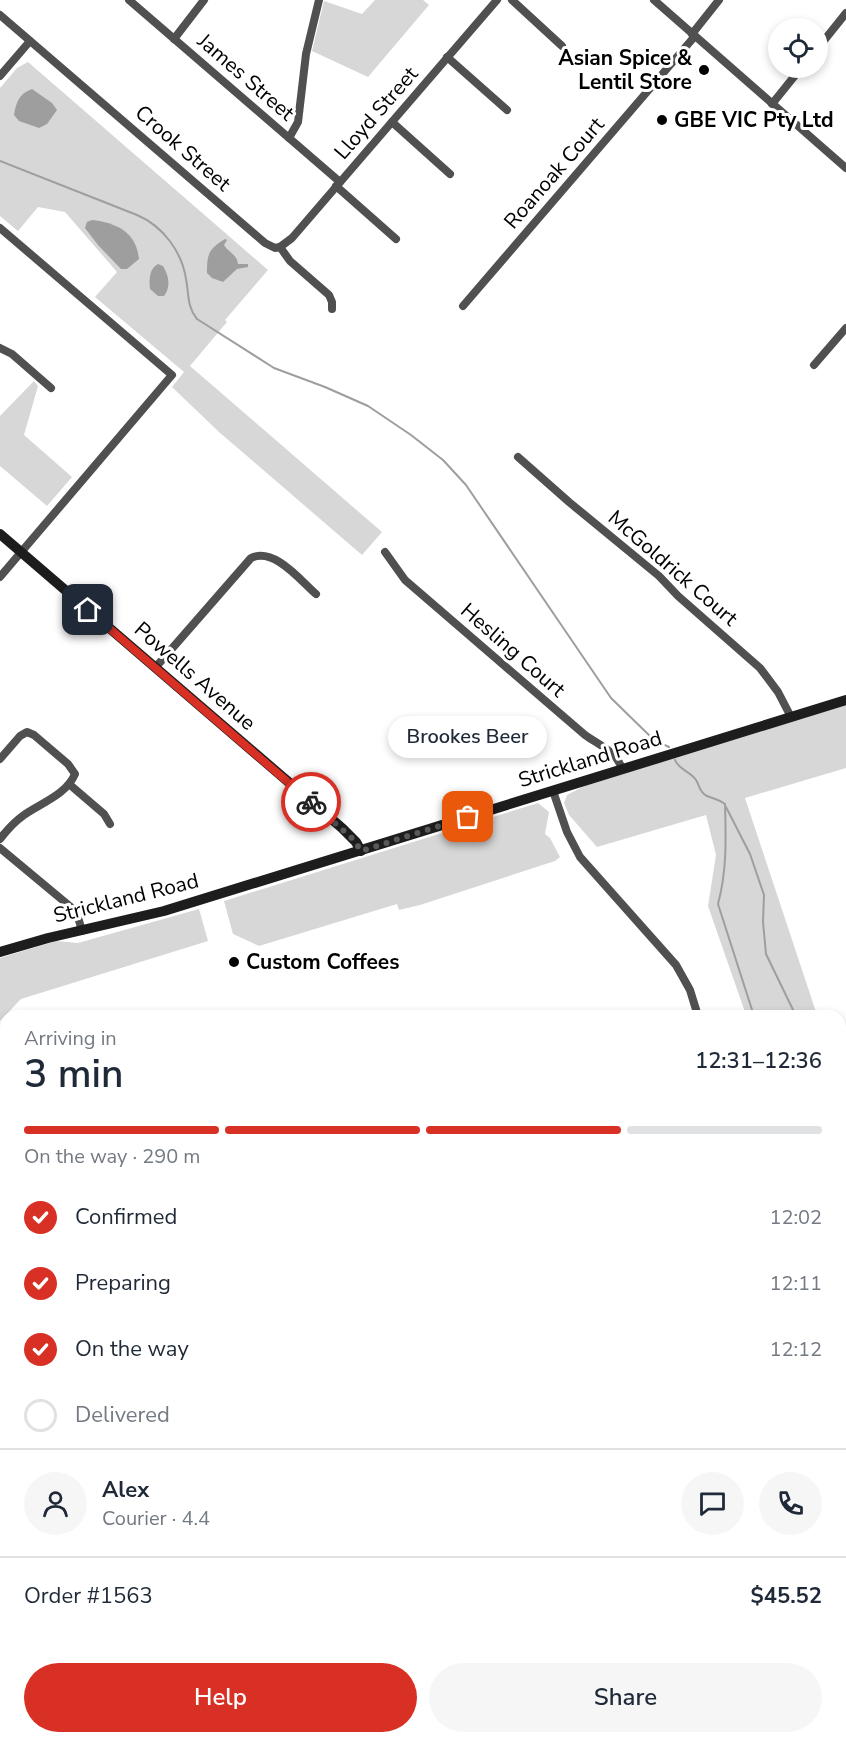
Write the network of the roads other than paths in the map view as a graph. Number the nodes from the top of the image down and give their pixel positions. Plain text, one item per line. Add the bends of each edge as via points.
1 (129, 0) edge
2 (204, 0) edge
3 (319, 0) edge
4 (497, 0) edge
5 (512, 0) edge
6 (654, 0) edge
7 (719, 0) edge
8 (846, 13) edge
9 (0, 15) edge
10 (693, 35) junction
11 (828, 36) edge
12 (174, 39) junction
13 (30, 41) junction
14 (562, 46) dead end
15 (447, 57) junction
16 (0, 76) edge
17 (793, 78) edge
18 (772, 104) junction
19 (507, 110) dead end
20 (392, 122) junction
21 (289, 138) junction
22 (846, 168) edge
23 (450, 174) dead end
24 (338, 184) junction
25 (0, 228) edge
26 (396, 239) dead end
27 (280, 247) junction
28 (463, 306) dead end
29 (332, 309) dead end
30 (846, 328) edge
31 (0, 348) edge
32 (814, 365) dead end
33 (51, 388) dead end
34 (518, 457) dead end
35 (0, 534) edge
36 (21, 552) junction
37 (385, 552) dead end
38 (0, 577) edge
39 (316, 594) dead end
40 (155, 668) junction
41 (846, 700) edge
42 (791, 717) junction
43 (0, 759) edge
44 (622, 769) junction
45 (69, 784) junction
46 (553, 791) junction
47 (110, 824) dead end
48 (0, 839) edge
49 (0, 848) edge
50 (361, 851) junction
51 (82, 930) junction
52 (0, 952) edge
53 (696, 1010) edge

1 - 12 street, James Street
2 - 12 street
3 - 21 street via 306,54 298,122
4 - 15 street, Lloyd Street
5 - 14 street
6 - 10 street
7 - 10 street, Roanoak Court
8 - 11 street
9 - 13 street, Crook Street
10 - 18 street
10 - 28 street, Roanoak Court
12 - 21 street, James Street
13 - 16 street
13 - 27 street, Crook Street via 265,243
15 - 19 street
15 - 20 street, Lloyd Street
17 - 18 street
18 - 22 street
20 - 23 street
20 - 24 street, Lloyd Street
21 - 24 street, James Street
24 - 26 street, James Street
24 - 27 street, Lloyd Street
25 - 36 street via 172,375
27 - 29 street, Crook Street via 329,295
30 - 32 street
31 - 33 street
34 - 42 street, McGoldrick Court via 760,668
35 - 36 main road, Powells Avenue
36 - 38 street
36 - 40 main road, Powells Avenue
37 - 44 street, Hesling Court via 405,580 585,735 612,753
39 - 40 street via 274,559 260,555 251,558
40 - 50 main road, Powells Avenue via 342,828
41 - 42 main road, Strickland Road
42 - 44 main road, Strickland Road
43 - 45 street via 20,736 31,733 72,768 75,774
44 - 46 main road, Strickland Road
45 - 47 street
45 - 48 street via 17,821
46 - 50 main road, Strickland Road
46 - 53 street via 580,857 676,965
49 - 51 street via 72,909
50 - 51 main road, Strickland Road via 164,911
51 - 52 main road, Strickland Road

